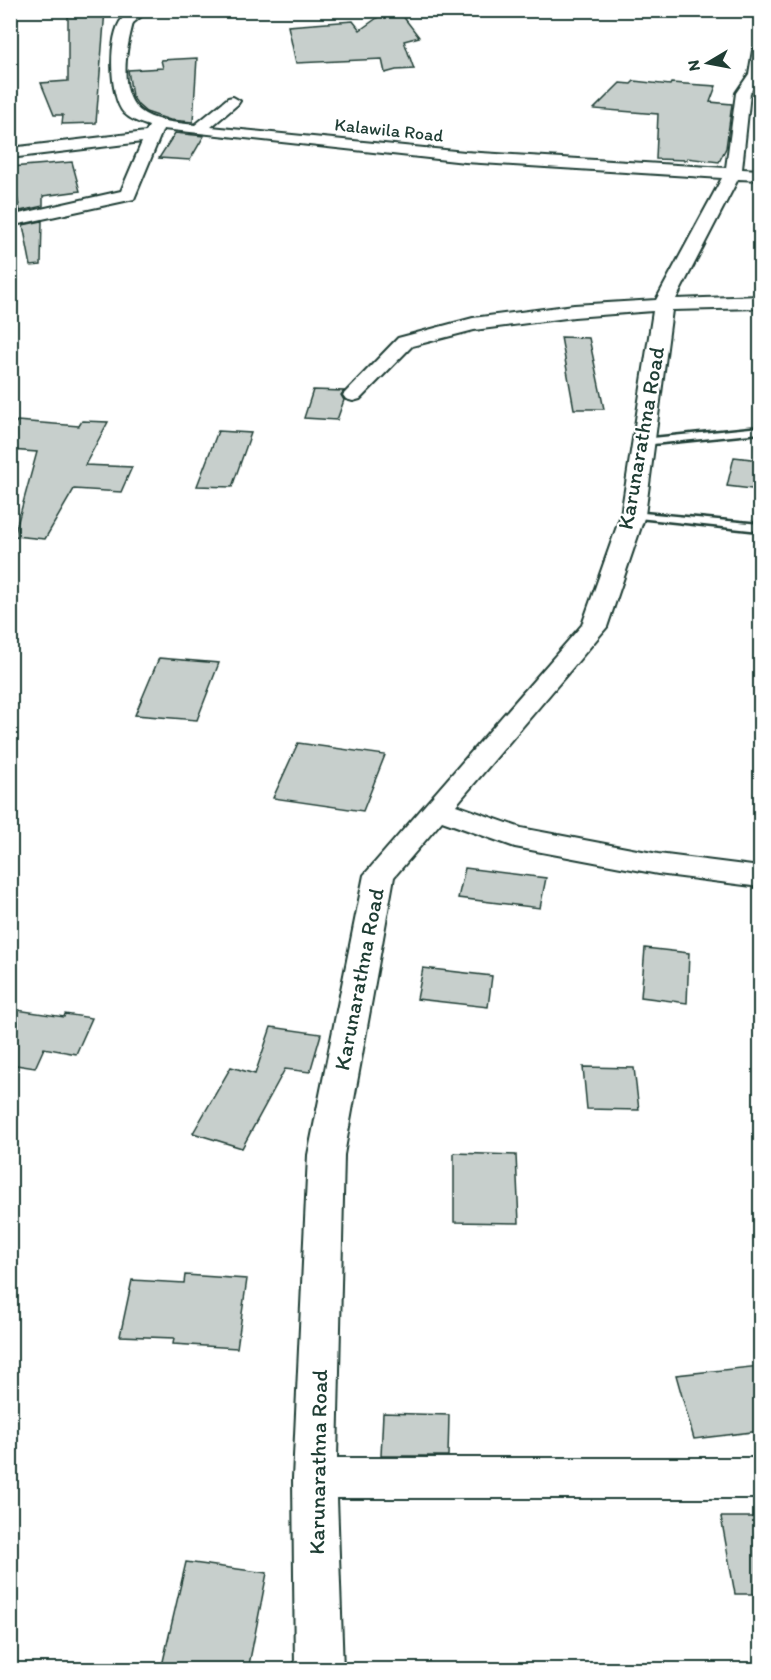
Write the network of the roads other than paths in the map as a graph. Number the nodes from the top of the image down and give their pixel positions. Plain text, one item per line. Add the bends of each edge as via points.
1 (143, 10) edge
2 (760, 50) edge
3 (232, 101) dead end
4 (155, 129) junction
5 (198, 130) junction
6 (10, 153) edge
7 (733, 173) junction
8 (760, 175) edge
9 (10, 220) edge
10 (760, 302) edge
11 (663, 305) junction
12 (353, 395) dead end
13 (760, 430) edge
14 (643, 442) junction
15 (633, 515) junction
16 (760, 528) edge
17 (436, 808) junction
18 (760, 878) edge
19 (315, 1478) junction
20 (760, 1478) edge
21 (319, 1670) edge

1 - 4 street, Kalawila Road via 127,21 120,43 121,98 131,112
2 - 7 street via 756,74 743,93
3 - 5 street
4 - 5 street, Kalawila Road
4 - 6 street via 65,148
4 - 9 street via 128,195
5 - 7 street, Kalawila Road via 465,157
7 - 8 street, Kalawila Road
7 - 11 street, Karunarathna Road
10 - 11 street
11 - 12 street via 473,324 405,342
11 - 14 street, Karunarathna Road
13 - 14 lane
14 - 15 street, Karunarathna Road
15 - 16 lane
15 - 17 street, Karunarathna Road via 594,627
17 - 18 street via 515,837 658,864
17 - 19 street, Karunarathna Road via 379,875 326,1155
19 - 20 street
19 - 21 street, Karunarathna Road

